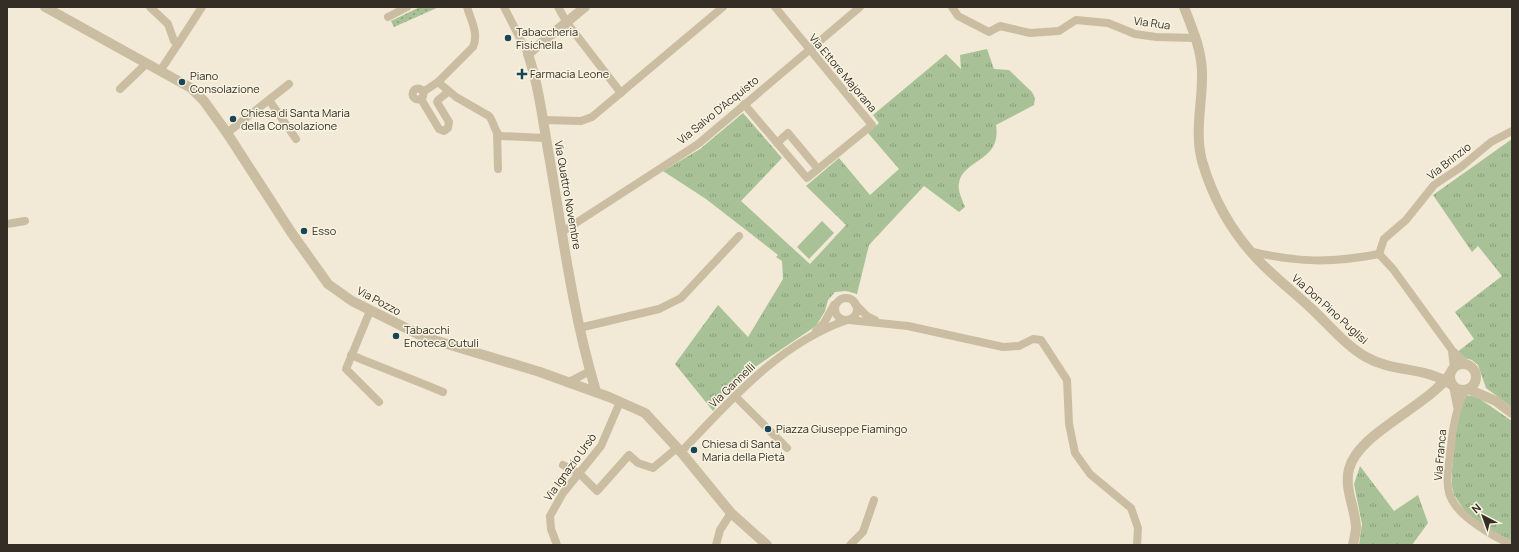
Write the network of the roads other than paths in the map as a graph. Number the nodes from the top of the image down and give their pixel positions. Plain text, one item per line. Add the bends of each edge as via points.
1 (45, 7) edge
2 (150, 7) edge
3 (202, 7) edge
4 (407, 7) edge
5 (467, 7) edge
6 (504, 7) edge
7 (558, 7) edge
8 (585, 7) edge
9 (723, 7) edge
10 (775, 7) edge
11 (860, 7) edge
12 (952, 7) edge
13 (1184, 7) edge
14 (388, 17) dead end
15 (567, 22) junction
16 (1196, 38) junction
17 (178, 44) junction
18 (810, 49) junction
19 (528, 54) junction
20 (146, 64) junction
21 (160, 71) junction
22 (438, 82) junction
23 (289, 84) dead end
24 (120, 89) dead end
25 (448, 92) junction
26 (621, 93) junction
27 (269, 100) junction
28 (744, 104) junction
29 (543, 120) junction
30 (1512, 132) edge
31 (226, 133) junction
32 (496, 133) junction
33 (546, 138) junction
34 (296, 139) dead end
35 (777, 143) junction
36 (498, 169) dead end
37 (818, 169) junction
38 (25, 221) dead end
39 (7, 224) edge
40 (562, 232) junction
41 (739, 236) dead end
42 (1250, 251) junction
43 (1380, 254) junction
44 (837, 302) junction
45 (855, 304) junction
46 (370, 311) junction
47 (848, 320) junction
48 (886, 323) junction
49 (579, 328) junction
50 (804, 341) junction
51 (1452, 350) junction
52 (351, 355) junction
53 (1467, 365) junction
54 (590, 371) junction
55 (1475, 373) junction
56 (567, 383) junction
57 (1455, 384) junction
58 (443, 392) dead end
59 (595, 392) junction
60 (735, 396) junction
61 (1496, 401) junction
62 (379, 402) dead end
63 (620, 402) junction
64 (1457, 408) junction
65 (1512, 413) edge
66 (787, 448) dead end
67 (679, 450) junction
68 (563, 465) dead end
69 (580, 474) junction
70 (874, 500) dead end
71 (731, 513) junction
72 (1512, 544) edge
73 (558, 545) edge
74 (716, 545) edge
75 (767, 545) edge
76 (850, 545) edge
77 (1137, 545) edge
78 (1353, 545) edge

1 - 20 street, Via Pozzo
2 - 17 street via 168,24 174,42
3 - 17 street
4 - 14 street
5 - 22 street via 476,36 475,43
6 - 19 street, Via Quattro Novembre
7 - 15 street
8 - 15 street
9 - 26 street
10 - 18 street, Via Ettore Majorana
11 - 18 street, Via Salvo D'Acquisto
12 - 16 street, Via Rua via 958,16 989,32 1000,26 1030,33 1059,31 1076,20 1108,23 1135,34
13 - 16 street, Via Don Pino Puglisi
15 - 19 street
15 - 26 street
16 - 42 street, Via Don Pino Puglisi via 1202,70 1197,126 1202,161 1219,205
17 - 21 street
18 - 28 street, Via Salvo D'Acquisto
18 - 37 street, Via Ettore Majorana via 872,125
19 - 29 street, Via Quattro Novembre via 537,82
20 - 21 street, Via Pozzo
20 - 24 street
21 - 31 street, Via Pozzo via 191,88 204,101
22 - 25 street
22 - 25 street via 422,96 439,130 448,128 449,122 438,102
23 - 27 street
25 - 32 street via 489,116 493,120
26 - 29 street via 587,120
27 - 31 street
27 - 34 street
28 - 35 street
28 - 40 street, Via Salvo D'Acquisto via 698,144
29 - 33 street, Via Quattro Novembre
30 - 43 street, Via Brinzio via 1491,142 1434,185 1410,216 1384,239
31 - 46 street, Via Pozzo via 328,284
32 - 33 street via 500,136
32 - 36 street
33 - 40 street, Via Quattro Novembre
35 - 37 street, Via Ettore Majorana via 807,178
35 - 37 street via 788,133
38 - 39 street
40 - 49 street, Via Quattro Novembre
41 - 49 street via 681,298 659,309
42 - 43 street via 1299,261 1344,261
42 - 57 street, Via Don Pino Puglisi via 1355,350 1367,358 1388,366 1426,372
43 - 51 street
44 - 45 street via 849,298
44 - 47 street via 835,306 838,318
44 - 50 street, Via Gannelli via 820,328
45 - 47 street via 855,315
45 - 48 street via 866,316
46 - 52 street
46 - 56 street, Via Pozzo via 424,337 540,372
47 - 48 street
47 - 50 street, Via Gannelli
48 - 77 street via 1003,347 1019,346 1033,339 1041,340 1067,380 1069,424 1075,453 1090,474 1131,508 1138,528
49 - 54 street, Via Quattro Novembre
50 - 60 street, Via Gannelli via 766,368
51 - 53 street
51 - 57 street
52 - 58 street
52 - 62 street via 346,369
53 - 55 street
53 - 57 street via 1460,364
54 - 56 street
54 - 59 street, Via Quattro Novembre
55 - 57 street via 1474,384
55 - 61 street
56 - 59 street, Via Pozzo
57 - 61 street
57 - 64 street
57 - 64 street
57 - 78 street via 1427,398 1364,444 1353,459 1347,479 1356,527
59 - 63 street, Via Pozzo
60 - 66 street
60 - 67 street, Via Gannelli
61 - 65 street
63 - 67 street, Via Pozzo via 646,413
63 - 69 street, Via Ignazio Ursò via 601,446
64 - 72 street, Via Franca via 1448,473 1451,500 1463,515 1500,540
67 - 69 street, Via Gannelli via 653,468 638,463 629,455 598,491
67 - 71 street, Via Pozzo
68 - 69 street
69 - 73 street, Via Ignazio Ursò via 563,493 550,516 549,524
70 - 76 street via 863,532
71 - 74 street via 720,530
71 - 75 street, Via Pozzo

